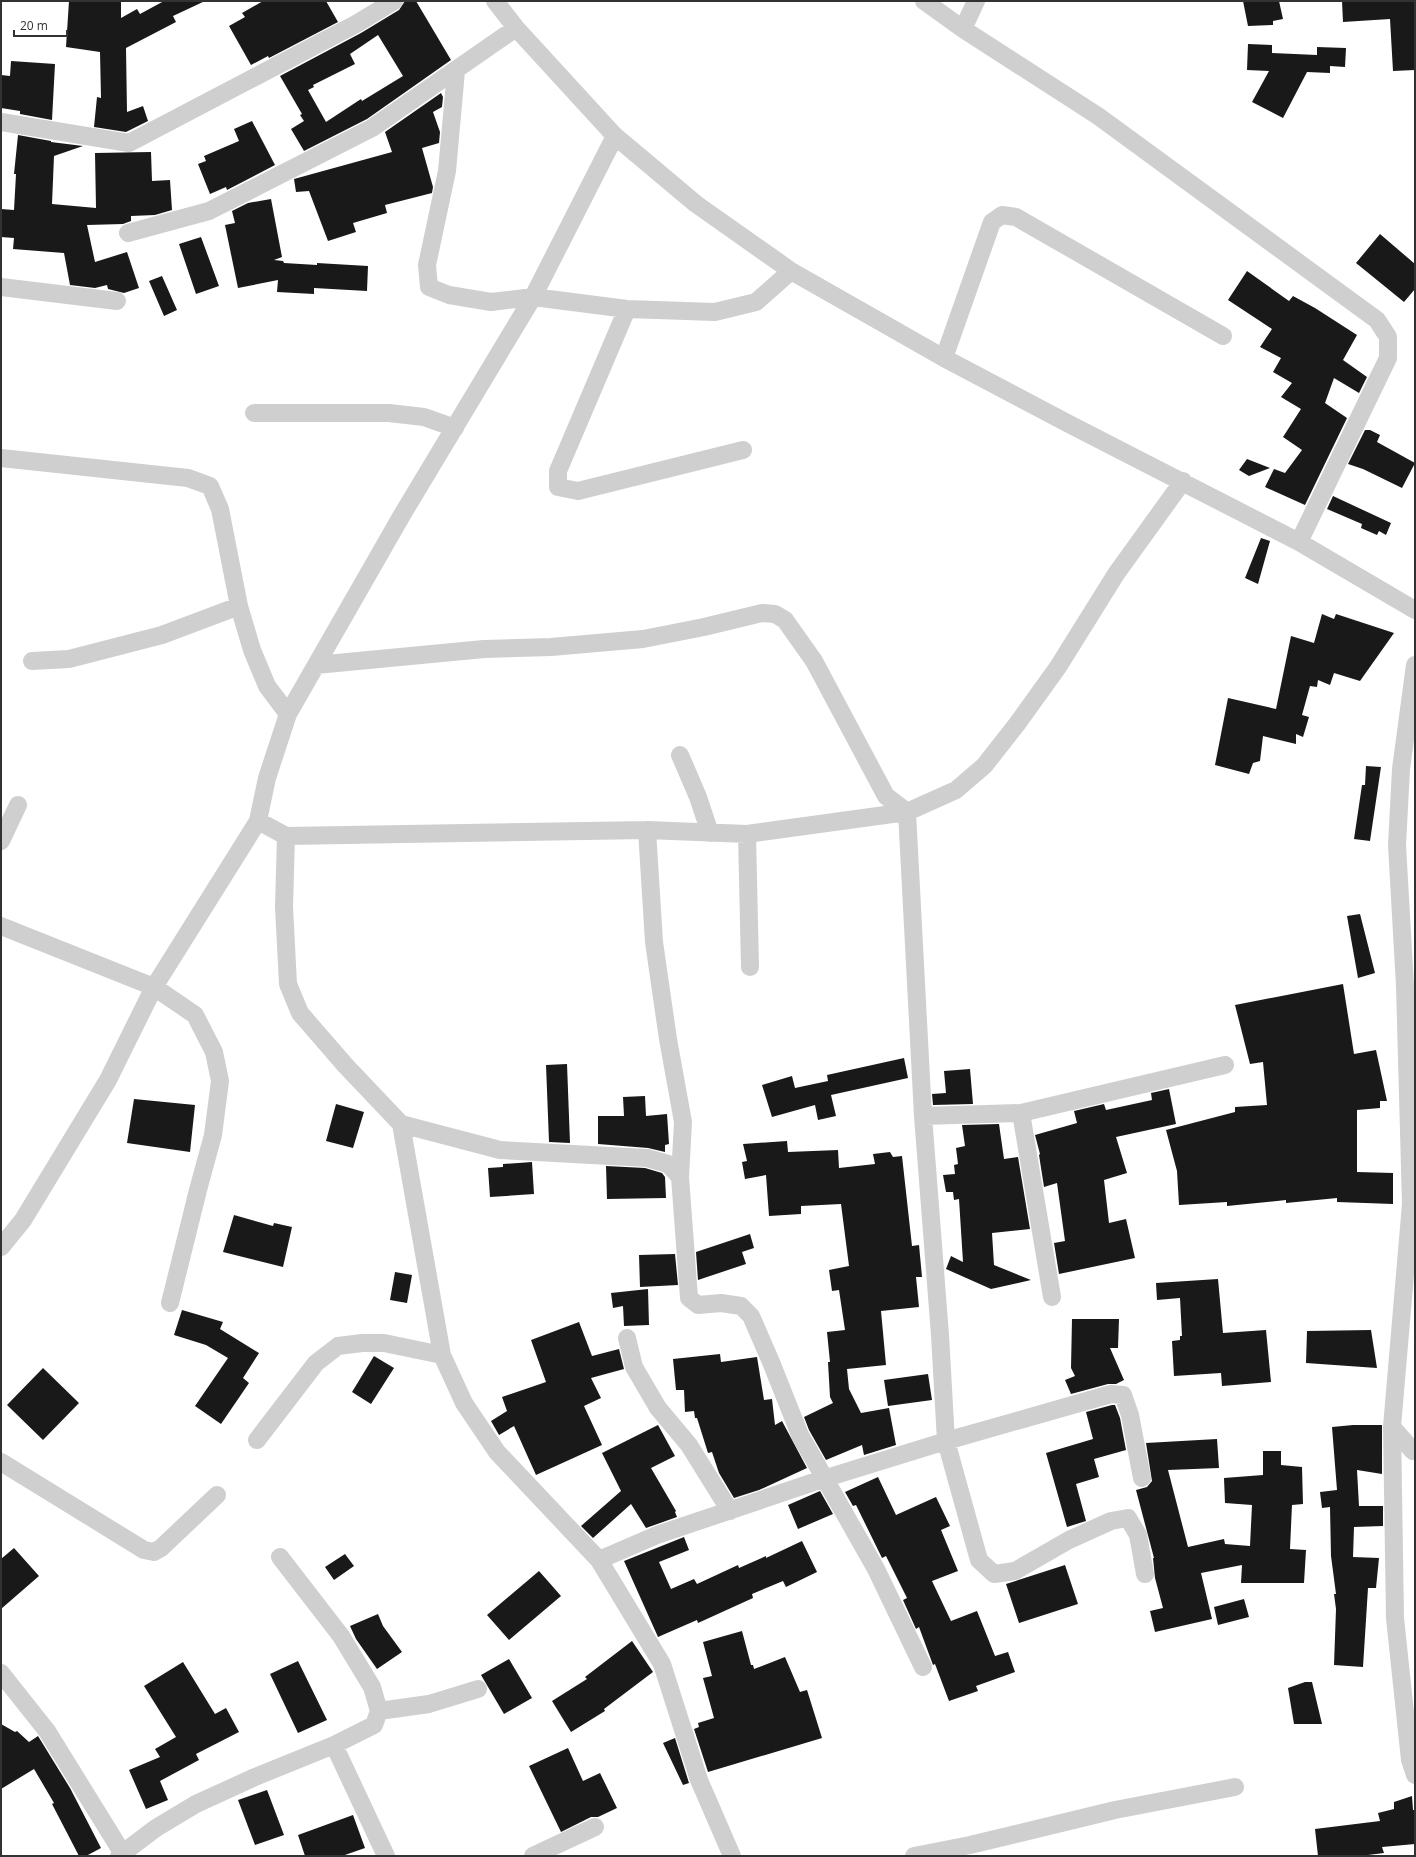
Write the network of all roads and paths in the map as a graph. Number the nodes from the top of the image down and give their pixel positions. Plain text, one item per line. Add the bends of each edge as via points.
1 (394, 1) edge
2 (495, 1) edge
3 (924, 1) edge
4 (976, 1) edge
5 (516, 28) junction
6 (963, 29) junction
7 (456, 71) junction
8 (1, 122) edge
9 (616, 136) junction
10 (128, 233) dead end
11 (791, 271) junction
12 (1, 287) edge
13 (532, 297) junction
14 (117, 301) dead end
15 (627, 309) junction
16 (1223, 336) dead end
17 (944, 358) junction
18 (254, 412) dead end
19 (455, 428) junction
20 (743, 450) dead end
21 (1, 458) edge
22 (1183, 481) junction
23 (1299, 542) junction
24 (239, 606) junction
25 (1415, 610) edge
26 (32, 661) dead end
27 (316, 665) junction
28 (1415, 665) edge
29 (288, 714) junction
30 (680, 755) dead end
31 (18, 805) dead end
32 (907, 812) junction
33 (258, 821) junction
34 (647, 830) junction
35 (710, 833) junction
36 (747, 834) junction
37 (286, 836) junction
38 (1, 841) edge
39 (1, 926) edge
40 (750, 967) dead end
41 (154, 987) junction
42 (1225, 1065) dead end
43 (1021, 1113) junction
44 (923, 1116) junction
45 (401, 1124) junction
46 (680, 1177) junction
47 (1, 1247) edge
48 (1052, 1298) dead end
49 (170, 1303) dead end
50 (627, 1338) dead end
51 (442, 1355) junction
52 (1392, 1427) junction
53 (257, 1440) dead end
54 (946, 1441) junction
55 (1415, 1451) edge
56 (1, 1462) edge
57 (1142, 1478) dead end
58 (823, 1479) junction
59 (217, 1495) dead end
60 (730, 1511) junction
61 (280, 1557) dead end
62 (599, 1560) junction
63 (1145, 1574) dead end
64 (923, 1667) dead end
65 (1, 1673) edge
66 (478, 1689) dead end
67 (379, 1711) junction
68 (334, 1745) junction
69 (1415, 1775) edge
70 (1235, 1788) dead end
71 (594, 1828) dead end
72 (121, 1855) edge
73 (386, 1856) edge
74 (533, 1856) edge
75 (732, 1856) edge
76 (914, 1856) edge

1 - 8 street via 356,24 129,143
2 - 5 street
3 - 6 street
4 - 6 street
5 - 7 street
5 - 9 street
6 - 23 street via 1098,116 1377,320 1388,337 1388,358
7 - 10 street via 372,128 209,211
7 - 13 street via 447,171 428,265 429,287 449,295 491,302
9 - 11 street via 696,204
9 - 13 street
11 - 15 street via 756,302 715,312
11 - 17 street
12 - 14 street
13 - 15 street
13 - 19 street
15 - 20 street via 558,471 558,487 578,490
16 - 17 street via 1016,217 1002,215 992,222
17 - 22 street via 1071,426
18 - 19 street via 389,412 424,417
19 - 27 street
21 - 24 street via 188,478 210,486 220,509
22 - 23 street
22 - 32 street via 1116,574 1058,667 984,766 956,790
23 - 25 street
24 - 26 street via 162,635 69,659
24 - 29 street via 252,650 267,686
27 - 29 street
27 - 32 street via 484,649 551,647 643,639 762,613 776,614 785,620 814,661 886,796
28 - 52 street via 1401,769 1397,845 1411,1204
29 - 33 street via 267,778
30 - 35 street
31 - 38 street
32 - 36 street
32 - 44 street
33 - 37 street
33 - 41 street
34 - 35 street
34 - 37 street
34 - 46 street via 654,942 683,1122
35 - 36 street
36 - 40 street
37 - 45 street via 284,907 288,984 300,1013
39 - 41 street
41 - 47 street via 108,1080 23,1220
41 - 49 street via 195,1015 214,1052 220,1081 214,1135
42 - 43 street
43 - 44 street
43 - 48 street
44 - 54 street
45 - 46 street via 500,1150 647,1158 668,1164
45 - 51 street
46 - 58 street via 689,1298 698,1305 722,1303 741,1306 751,1316 800,1436
50 - 60 street via 634,1367 658,1408 689,1445
51 - 53 street via 384,1343 338,1346 316,1363
51 - 62 street via 464,1403 497,1452
52 - 55 street
52 - 69 street via 1395,1618 1410,1760
54 - 57 street via 1110,1394 1123,1396 1130,1415
54 - 58 street
54 - 63 street via 979,1560 994,1574 1015,1572 1069,1540 1111,1521 1128,1518 1138,1535
56 - 59 street via 144,1550 154,1552
58 - 60 street
58 - 64 street via 876,1569
60 - 62 street via 656,1535
61 - 67 street via 341,1636 372,1687
62 - 75 street via 662,1664 699,1780
65 - 72 street via 47,1731
66 - 67 street via 429,1704
67 - 68 street via 374,1725
68 - 72 street via 196,1804 156,1828
68 - 73 street
70 - 76 street via 1115,1810
71 - 74 street

